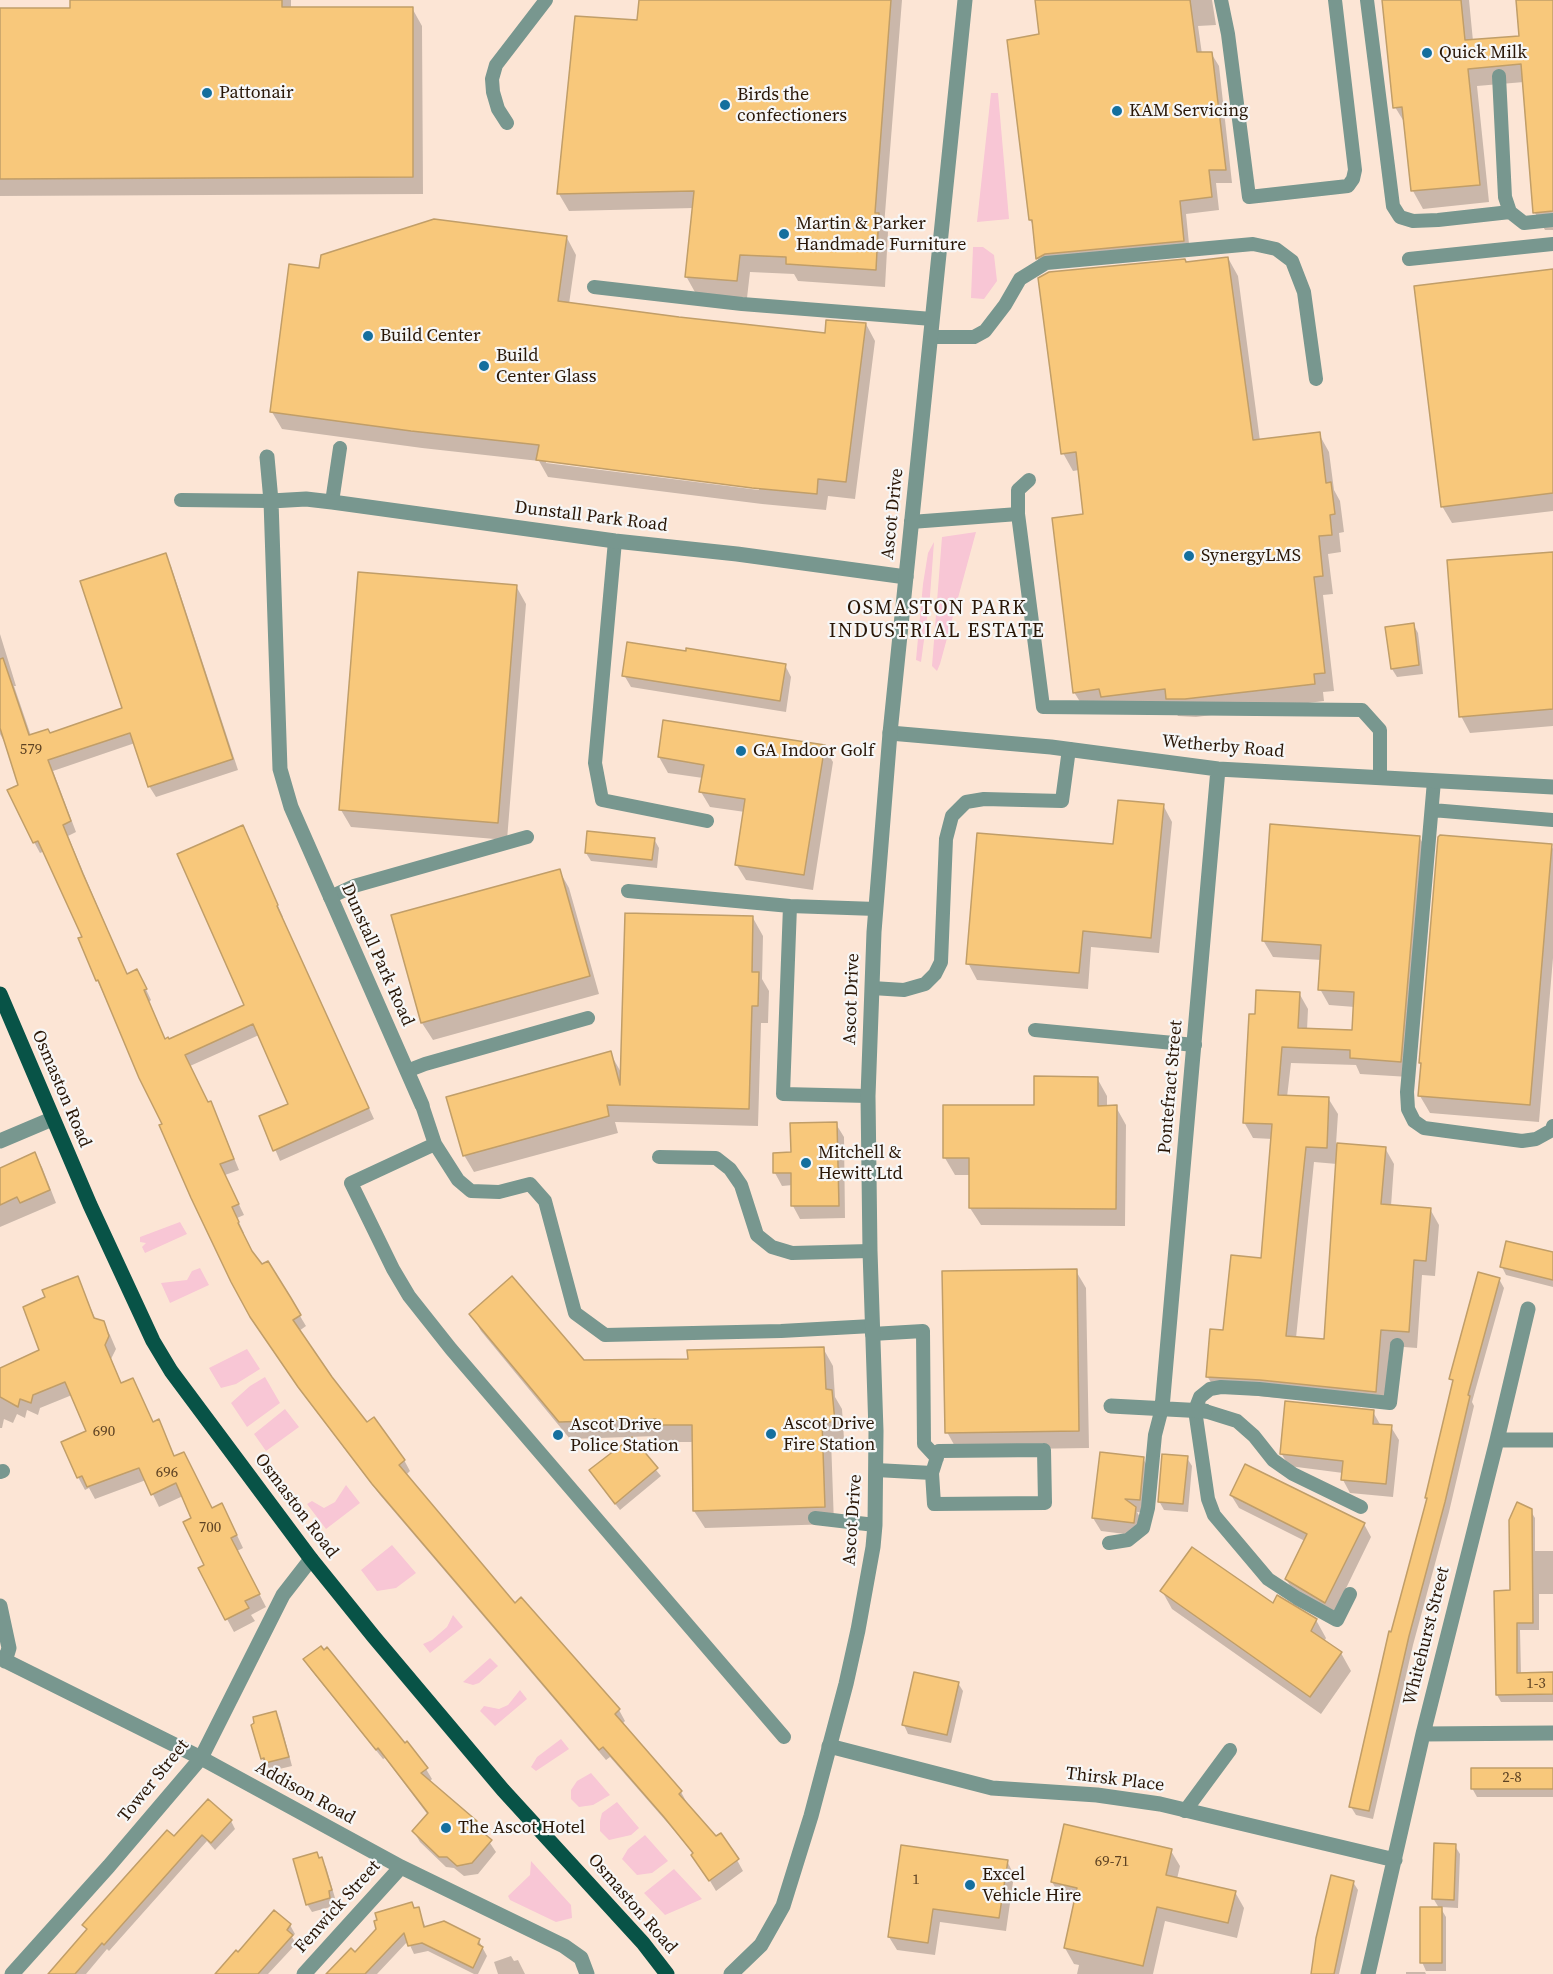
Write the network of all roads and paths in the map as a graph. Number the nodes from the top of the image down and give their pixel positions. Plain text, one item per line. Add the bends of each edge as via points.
1 (546, 0) edge
2 (965, 0) edge
3 (1221, 0) edge
4 (1335, 0) edge
5 (1367, 0) edge
6 (1499, 76) dead end
7 (507, 123) dead end
8 (1510, 212) junction
9 (1553, 220) edge
10 (1553, 244) edge
11 (1409, 259) dead end
12 (594, 287) dead end
13 (932, 319) junction
14 (931, 337) junction
15 (1316, 378) dead end
16 (339, 448) dead end
17 (267, 457) dead end
18 (1029, 480) dead end
19 (181, 501) dead end
20 (271, 501) junction
21 (332, 502) junction
22 (1018, 514) junction
23 (911, 522) junction
24 (615, 541) junction
25 (906, 577) junction
26 (890, 733) junction
27 (1069, 749) junction
28 (1218, 769) junction
29 (1380, 778) junction
30 (1434, 781) junction
31 (1553, 788) edge
32 (1432, 810) junction
33 (1553, 820) edge
34 (707, 821) dead end
35 (527, 837) dead end
36 (628, 891) dead end
37 (330, 897) junction
38 (790, 906) junction
39 (876, 909) junction
40 (872, 988) junction
41 (0, 994) edge
42 (588, 1018) dead end
43 (1035, 1030) dead end
44 (1195, 1045) junction
45 (407, 1071) junction
46 (868, 1096) junction
47 (422, 1105) joint
48 (52, 1119) junction
49 (1553, 1126) edge
50 (0, 1141) edge
51 (435, 1144) junction
52 (659, 1157) dead end
53 (870, 1251) junction
54 (1528, 1309) dead end
55 (872, 1330) junction
56 (1397, 1345) dead end
57 (1111, 1406) dead end
58 (1162, 1408) junction
59 (1200, 1411) junction
60 (1497, 1440) junction
61 (1553, 1440) edge
62 (937, 1458) junction
63 (876, 1470) junction
64 (932, 1473) junction
65 (1360, 1508) dead end
66 (815, 1518) dead end
67 (875, 1524) junction
68 (1109, 1543) dead end
69 (311, 1559) junction
70 (1350, 1594) dead end
71 (0, 1606) edge
72 (3, 1660) edge
73 (1553, 1733) edge
74 (1423, 1734) junction
75 (784, 1737) dead end
76 (829, 1746) junction
77 (1230, 1750) dead end
78 (201, 1758) junction
79 (1185, 1811) junction
80 (1395, 1860) junction
81 (402, 1867) junction
82 (586, 1971) edge
83 (12, 1974) edge
84 (304, 1974) edge
85 (667, 1974) edge
86 (731, 1974) edge
87 (1368, 1974) edge

1 - 7 lane via 496,65 493,92
2 - 13 street, Ascot Drive
3 - 4 lane via 1249,197 1348,186 1353,180
5 - 8 lane via 1393,207 1400,217 1413,221
6 - 8 lane via 1505,197
8 - 9 lane via 1524,223
10 - 11 lane
12 - 13 lane
13 - 14 street, Ascot Drive
14 - 15 lane via 974,337 985,331 1020,279 1046,263 1253,244 1276,249 1292,261 1304,292
14 - 23 street, Ascot Drive
16 - 21 lane
17 - 20 street, Dunstall Park Road
18 - 22 lane via 1018,490
19 - 20 lane
20 - 21 street, Dunstall Park Road
20 - 37 street, Dunstall Park Road via 280,769 291,807
21 - 24 street, Dunstall Park Road
22 - 23 lane
22 - 29 lane via 1043,707 1362,710 1380,730
23 - 25 street, Ascot Drive
24 - 25 street, Dunstall Park Road
24 - 34 lane via 595,763 602,800
25 - 26 street, Ascot Drive
26 - 27 street, Wetherby Road
26 - 39 street, Ascot Drive
27 - 28 street, Wetherby Road
27 - 40 lane via 1062,801 975,800 966,802 952,816 946,839 941,962 925,984 904,990
28 - 29 street, Wetherby Road
28 - 44 street, Pontefract Street
29 - 30 street, Wetherby Road
30 - 31 street, Wetherby Road
30 - 32 lane
32 - 33 lane
32 - 49 lane via 1408,1109 1414,1121 1424,1128 1522,1141 1536,1139
35 - 37 lane via 354,886
36 - 38 lane
37 - 45 street, Dunstall Park Road
38 - 39 lane
38 - 46 lane via 783,1094
39 - 40 street, Ascot Drive
40 - 46 street, Ascot Drive
41 - 48 main road, Osmaston Road
42 - 45 lane
43 - 44 lane
44 - 58 street, Pontefract Street
45 - 47 street, Dunstall Park Road
46 - 53 street, Ascot Drive
47 - 51 lane
48 - 50 street
48 - 69 main road, Osmaston Road via 153,1341 171,1371
51 - 55 lane via 458,1180 471,1191 499,1191 530,1184 545,1202 575,1313 605,1335
51 - 75 lane via 351,1183 393,1269 451,1349
52 - 53 lane via 716,1158 730,1169 741,1185 757,1235 772,1247 792,1253
53 - 55 street, Ascot Drive
54 - 60 street, Whitehurst Street
55 - 62 lane via 924,1331 924,1444
55 - 63 street, Ascot Drive
56 - 59 lane via 1390,1403 1221,1387 1200,1397
57 - 58 street
58 - 59 street
58 - 68 lane via 1143,1528 1128,1540
59 - 65 lane via 1237,1420 1273,1460
59 - 70 lane via 1208,1499 1214,1515 1268,1578 1297,1598 1337,1620
60 - 61 street
60 - 74 street, Whitehurst Street
62 - 64 lane
62 - 64 lane via 939,1451 1044,1450 1046,1503 934,1504
63 - 64 lane
63 - 67 street, Ascot Drive
66 - 67 lane
67 - 76 street, Ascot Drive via 858,1630
69 - 78 street, Tower Street via 283,1595
69 - 85 main road, Osmaston Road via 503,1790
71 - 72 street via 9,1648
72 - 78 street, Addison Road
73 - 74 street
74 - 80 street, Whitehurst Street
76 - 79 street, Thirsk Place via 992,1788 1109,1797
76 - 86 street, Ascot Drive via 783,1906 761,1945
77 - 79 lane
78 - 81 street, Addison Road
78 - 83 street, Tower Street
79 - 80 street, Thirsk Place
80 - 87 street, Whitehurst Street
81 - 82 street, Addison Road via 564,1946 581,1958
81 - 84 street, Fenwick Street

